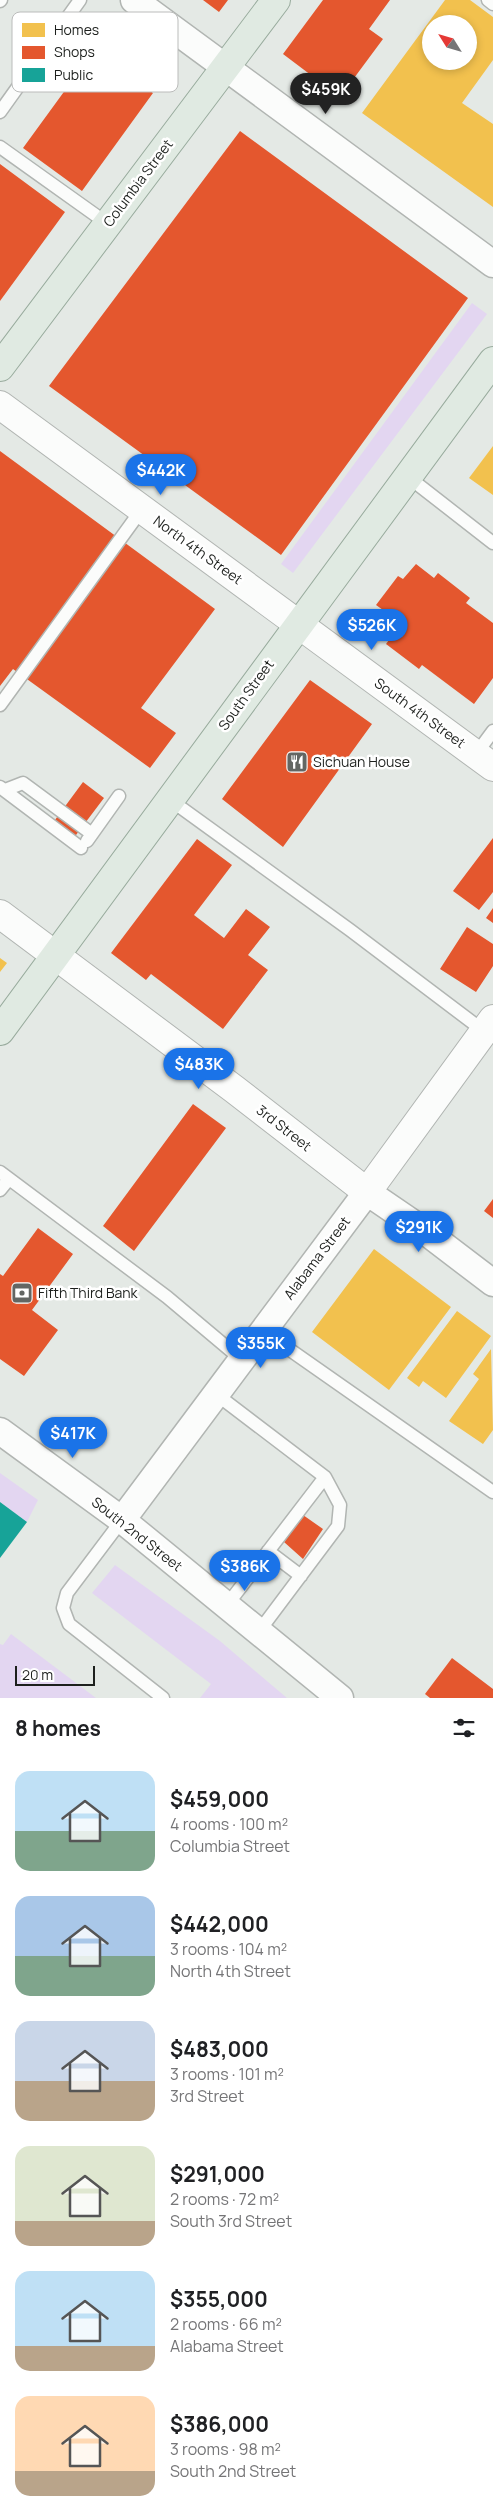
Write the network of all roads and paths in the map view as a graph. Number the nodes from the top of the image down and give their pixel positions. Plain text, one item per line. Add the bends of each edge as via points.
1 (80, 0) edge
2 (134, 0) edge
3 (276, 0) edge
4 (488, 0) edge
5 (493, 4) edge
6 (71, 12) edge
7 (150, 12) edge
8 (178, 32) edge
9 (226, 67) junction
10 (14, 92) edge
11 (0, 112) edge
12 (0, 147) edge
13 (108, 224) junction
14 (493, 264) edge
15 (493, 361) edge
16 (0, 367) edge
17 (0, 404) edge
18 (407, 476) junction
19 (142, 509) junction
20 (493, 543) edge
21 (299, 623) junction
22 (0, 705) edge
23 (493, 731) edge
24 (485, 760) edge
25 (3, 788) edge
26 (119, 796) dead end
27 (169, 799) junction
28 (92, 834) junction
29 (0, 914) edge
30 (56, 956) junction
31 (490, 1025) edge
32 (0, 1031) edge
33 (5, 1176) edge
34 (0, 1190) edge
35 (367, 1192) junction
36 (493, 1283) edge
37 (263, 1331) junction
38 (242, 1360) junction
39 (216, 1394) junction
40 (0, 1431) edge
41 (326, 1477) junction
42 (493, 1492) edge
43 (122, 1520) junction
44 (268, 1552) junction
45 (301, 1576) junction
46 (227, 1605) junction
47 (260, 1630) junction
48 (163, 1698) edge
49 (340, 1698) edge

1 - 6 lane
2 - 7 street
3 - 9 main road, Columbia Street
4 - 5 lane
8 - 9 street
9 - 13 main road, Columbia Street
9 - 14 street
10 - 11 lane
12 - 13 lane
13 - 16 main road, Columbia Street
15 - 18 main road, South Street
17 - 19 street, North 4th Street
18 - 20 lane
18 - 21 main road, South Street
19 - 21 street, North 4th Street
19 - 22 lane
21 - 24 street, South 4th Street
21 - 27 main road, South Street
23 - 24 lane
25 - 28 lane via 23,783
25 - 28 lane via 80,849
26 - 28 lane
27 - 30 main road, South Street
27 - 31 lane via 350,930
29 - 30 street, 3rd Street
30 - 32 main road, South Street
30 - 35 street, 3rd Street
31 - 35 street, Alabama Street
33 - 34 lane
33 - 38 lane via 167,1297
35 - 36 street
35 - 37 street, Alabama Street
37 - 38 street, Alabama Street
37 - 42 lane
38 - 39 street, Alabama Street
39 - 41 lane
39 - 43 street, Alabama Street
40 - 43 street, South 2nd Street
41 - 44 lane
41 - 45 lane via 340,1505 338,1526
43 - 46 street, South 2nd Street
43 - 48 lane via 67,1593 63,1608 69,1624
44 - 45 lane
44 - 46 lane
45 - 47 lane
46 - 47 street, South 2nd Street
47 - 49 street, South 2nd Street

